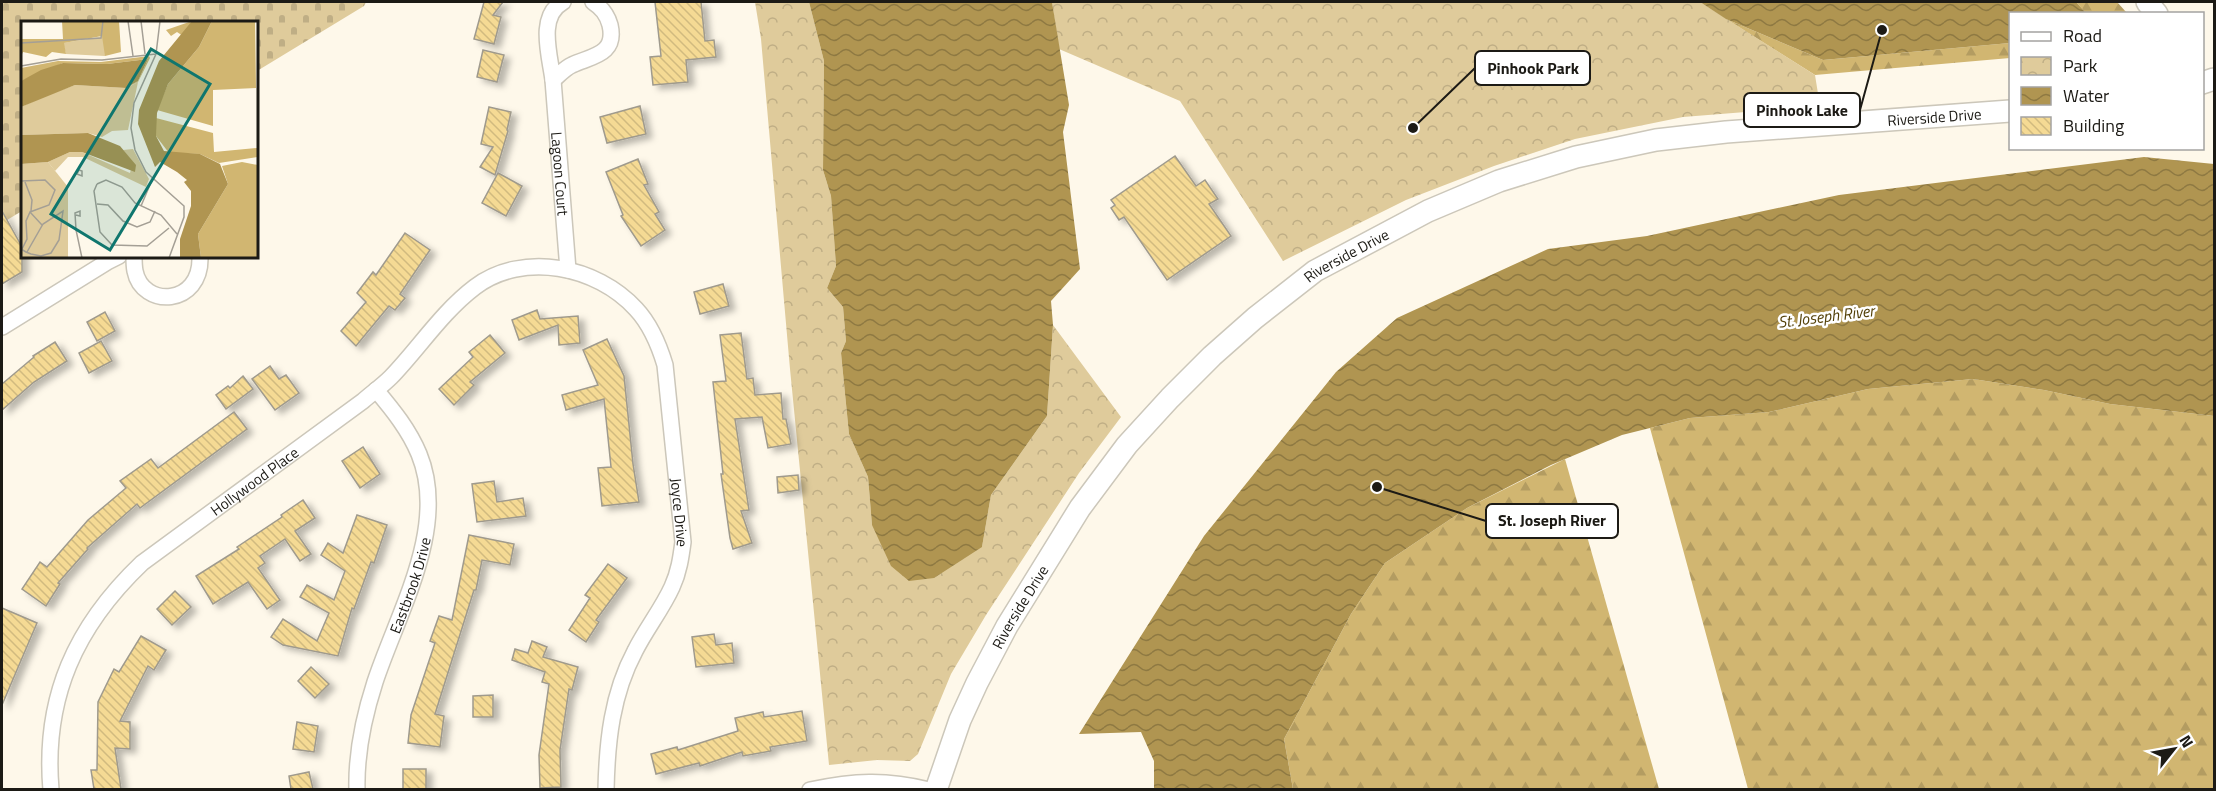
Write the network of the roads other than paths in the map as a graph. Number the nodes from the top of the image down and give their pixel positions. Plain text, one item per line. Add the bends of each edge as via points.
1 (563, 2) edge
2 (593, 2) edge
3 (553, 80) junction
4 (2009, 111) edge
5 (115, 258) edge
6 (134, 258) edge
7 (200, 258) edge
8 (568, 270) junction
9 (2, 327) edge
10 (376, 390) junction
11 (51, 789) edge
12 (357, 789) edge
13 (606, 789) edge
14 (810, 789) edge
15 (929, 789) edge
16 (936, 789) edge

1 - 3 street, Lagoon Court via 550,14 547,25
2 - 3 street via 608,18 608,45 600,54 572,65
3 - 8 street, Lagoon Court
4 - 16 street, Riverside Drive via 1726,132 1656,140 1576,157 1499,181 1428,212 1315,271 1255,318 1170,398 1127,445 1080,508 977,682
5 - 9 street
6 - 7 street via 142,286 154,295 169,297 195,284
8 - 10 street, Hollywood Place via 545,266 521,268 476,286
8 - 13 street, Joyce Drive via 595,279 616,292 646,321 658,343 665,365 683,525 680,564 672,586 634,652 619,688 611,721
10 - 11 street, Hollywood Place via 142,563 116,587 94,616 63,679 50,741
10 - 12 street, Eastbrook Drive via 408,431 420,455 427,481 429,520 365,717
14 - 15 street via 870,781

